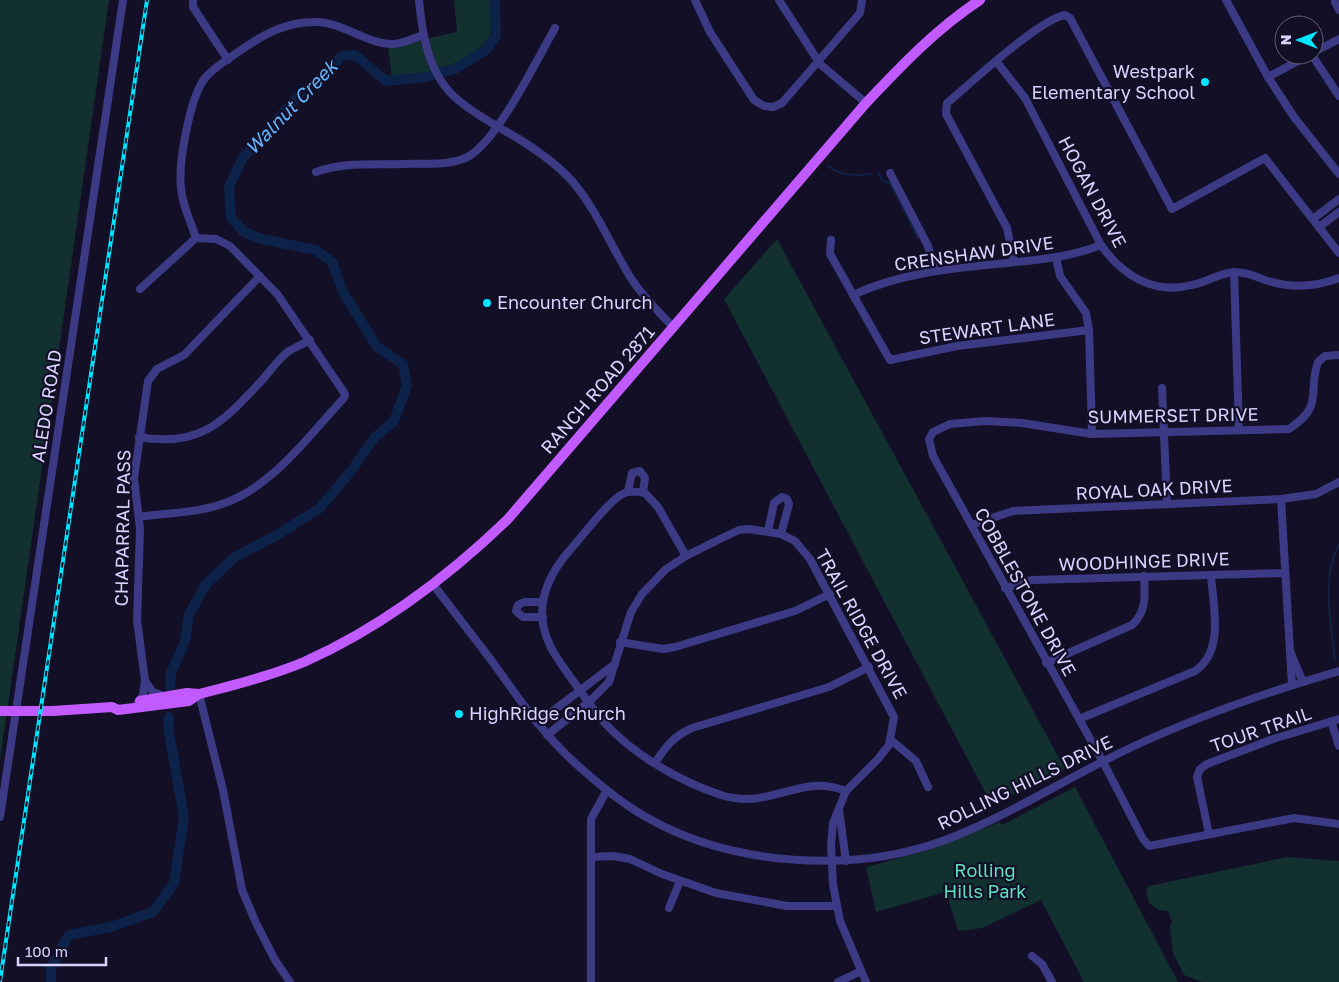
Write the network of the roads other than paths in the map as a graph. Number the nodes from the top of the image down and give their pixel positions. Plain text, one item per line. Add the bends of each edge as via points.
1 (123, 0) edge
2 (194, 0) edge
3 (419, 0) edge
4 (695, 0) edge
5 (779, 0) edge
6 (862, 0) edge
7 (980, 0) edge
8 (1226, 0) edge
9 (1335, 2) dead end
10 (1339, 10) edge
11 (555, 28) dead end
12 (423, 35) junction
13 (1339, 39) edge
14 (1324, 47) edge
15 (228, 60) junction
16 (818, 61) junction
17 (996, 61) junction
18 (1291, 65) edge
19 (1319, 65) edge
20 (1268, 77) junction
21 (1339, 96) edge
22 (866, 103) junction
23 (498, 126) junction
24 (316, 172) dead end
25 (890, 173) dead end
26 (1339, 174) edge
27 (1339, 199) edge
28 (1339, 212) edge
29 (1313, 219) junction
30 (1319, 227) junction
31 (196, 238) junction
32 (831, 240) dead end
33 (1101, 244) junction
34 (1339, 253) edge
35 (1056, 258) junction
36 (1014, 262) junction
37 (934, 271) junction
38 (1234, 272) junction
39 (260, 276) junction
40 (1339, 278) edge
41 (140, 289) dead end
42 (853, 295) junction
43 (673, 327) junction
44 (1089, 330) junction
45 (310, 340) junction
46 (1339, 355) edge
47 (1162, 388) dead end
48 (1238, 430) junction
49 (1164, 432) junction
50 (930, 434) joint
51 (1092, 434) junction
52 (139, 437) junction
53 (1339, 482) edge
54 (628, 492) junction
55 (643, 492) junction
56 (1281, 499) junction
57 (1167, 504) junction
58 (139, 516) junction
59 (971, 525) junction
60 (768, 531) junction
61 (782, 534) junction
62 (686, 556) junction
63 (1284, 573) junction
64 (1211, 575) junction
65 (1144, 576) junction
66 (433, 584) junction
67 (1005, 588) junction
68 (830, 594) junction
69 (543, 602) junction
70 (542, 617) junction
71 (620, 642) junction
72 (1290, 651) junction
73 (1046, 662) junction
74 (615, 664) junction
75 (869, 667) junction
76 (1339, 671) edge
77 (145, 681) junction
78 (1303, 682) junction
79 (1292, 685) junction
80 (579, 690) junction
81 (199, 694) junction
82 (166, 696) junction
83 (138, 702) junction
84 (589, 702) junction
85 (112, 707) junction
86 (0, 711) edge
87 (15, 711) junction
88 (1079, 719) junction
89 (1335, 720) edge
90 (537, 723) junction
91 (547, 734) junction
92 (891, 740) junction
93 (1339, 746) edge
94 (655, 762) junction
95 (1103, 762) junction
96 (928, 787) dead end
97 (608, 790) junction
98 (846, 791) junction
99 (839, 810) junction
100 (0, 817) edge
101 (1339, 824) edge
102 (1209, 834) junction
103 (591, 857) junction
104 (832, 861) junction
105 (846, 861) junction
106 (680, 880) junction
107 (837, 906) junction
108 (669, 908) dead end
109 (1032, 956) dead end
110 (861, 971) junction
111 (290, 982) edge
112 (591, 982) edge
113 (838, 982) edge
114 (866, 982) edge
115 (1052, 982) edge

1 - 87 street, ALEDO ROAD
2 - 15 street via 193,6
3 - 12 street
4 - 16 street via 710,32 759,104 773,106 782,102
5 - 16 street
6 - 16 street via 860,13
7 - 22 main road, RANCH ROAD 2871 via 916,52
8 - 20 street
9 - 10 street
11 - 23 street
12 - 15 street via 396,44 384,43 333,25 297,23 256,39
12 - 23 street via 431,59 456,99
13 - 14 street
15 - 31 street via 206,77 196,93 190,114 180,179
16 - 22 street
17 - 29 street via 1030,35 1065,15 1070,18 1172,209 1266,158
17 - 33 street, HOGAN DRIVE via 1025,98
17 - 36 street via 947,103 945,109 1007,228
18 - 20 street
19 - 21 street
20 - 26 street via 1294,117
22 - 43 main road, RANCH ROAD 2871
23 - 24 street via 479,150 462,160 339,165
23 - 43 street via 537,151 571,180 587,200 643,296
25 - 37 street via 928,246
27 - 29 street
28 - 30 street
29 - 30 street
30 - 34 street
31 - 39 street via 216,239 230,246
31 - 41 street
32 - 42 street via 830,254
33 - 35 street, CRENSHAW DRIVE via 1079,254
33 - 38 street, HOGAN DRIVE via 1112,261 1146,284 1168,288 1191,285
35 - 36 street, CRENSHAW DRIVE
35 - 44 street via 1060,276 1086,313
36 - 37 street, CRENSHAW DRIVE
37 - 42 street, CRENSHAW DRIVE via 892,280
38 - 40 street, HOGAN DRIVE via 1290,286 1312,286
38 - 48 street
39 - 45 street
39 - 52 street, CHAPARRAL PASS via 184,355 157,369 148,381
42 - 44 street, STEWART LANE via 890,360 957,346
43 - 66 main road, RANCH ROAD 2871 via 508,519
44 - 51 street
45 - 52 street via 288,352 225,418 204,432 181,440
45 - 58 street via 344,389 344,398 286,460 248,492 222,504
46 - 48 street, SUMMERSET DRIVE via 1325,356 1318,362 1312,407 1303,420 1289,429
47 - 49 street
48 - 49 street, SUMMERSET DRIVE
49 - 51 street, SUMMERSET DRIVE
49 - 57 street
50 - 51 street, SUMMERSET DRIVE via 950,424 985,420
50 - 59 street, COBBLESTONE DRIVE via 933,456
52 - 58 street, CHAPARRAL PASS via 134,478
53 - 56 street, ROYAL OAK DRIVE via 1316,494
54 - 55 street
54 - 55 street via 632,473 640,472 645,478
54 - 69 street via 616,499 561,560
55 - 62 street via 658,507
56 - 57 street, ROYAL OAK DRIVE
56 - 63 street
57 - 59 street, ROYAL OAK DRIVE via 1012,511
58 - 77 street, CHAPARRAL PASS via 137,620
59 - 67 street, COBBLESTONE DRIVE
60 - 61 street, TRAIL RIDGE DRIVE
60 - 61 street via 774,503 782,497 787,499 789,506
60 - 62 street, TRAIL RIDGE DRIVE via 739,530
61 - 68 street, TRAIL RIDGE DRIVE via 795,542 810,559
62 - 71 street, TRAIL RIDGE DRIVE via 666,569 642,594
63 - 64 street, WOODHINGE DRIVE
63 - 72 street
64 - 65 street, WOODHINGE DRIVE
64 - 88 street via 1214,638 1209,658 1195,671
65 - 67 street, WOODHINGE DRIVE via 1032,580
65 - 73 street via 1145,602 1138,619
66 - 81 main road, RANCH ROAD 2871 via 348,640 312,658 284,670
66 - 90 street, ROLLING HILLS DRIVE
67 - 73 street, COBBLESTONE DRIVE
68 - 71 street via 795,610 675,647 663,649
68 - 75 street, TRAIL RIDGE DRIVE
69 - 70 street
69 - 70 street via 524,602 516,611 523,617
70 - 80 street via 549,647
71 - 74 street, TRAIL RIDGE DRIVE
72 - 78 street
72 - 79 street
73 - 88 street, COBBLESTONE DRIVE
74 - 80 street
74 - 84 street, TRAIL RIDGE DRIVE via 609,682
75 - 92 street, TRAIL RIDGE DRIVE via 893,711
75 - 94 street via 829,687 692,728 668,742
76 - 78 street, ROLLING HILLS DRIVE
77 - 82 street via 153,692
77 - 83 street, CHAPARRAL PASS
78 - 79 street, ROLLING HILLS DRIVE
79 - 95 street, ROLLING HILLS DRIVE via 1214,712
80 - 84 street
80 - 90 street
81 - 82 main road, RANCH ROAD 2871
81 - 85 main road, RANCH ROAD 2871 via 188,701 165,705 118,710
81 - 111 street via 223,790 242,890 275,960
82 - 83 main road, RANCH ROAD 2871
83 - 85 main road, RANCH ROAD 2871
84 - 91 street, TRAIL RIDGE DRIVE
84 - 94 street via 623,741
85 - 87 main road, RANCH ROAD 2871
86 - 87 main road, RANCH ROAD 2871
87 - 100 street, ALEDO ROAD
88 - 95 street, COBBLESTONE DRIVE
89 - 93 street
89 - 102 street, TOUR TRAIL via 1274,739 1200,769 1197,776
90 - 91 street, ROLLING HILLS DRIVE
91 - 97 street, ROLLING HILLS DRIVE
92 - 96 street via 916,761
92 - 98 street, TRAIL RIDGE DRIVE via 878,759
94 - 98 street via 721,795 748,800 817,784
95 - 102 street, COBBLESTONE DRIVE via 1149,846
95 - 105 street, ROLLING HILLS DRIVE via 942,841 885,856
97 - 103 street via 591,819
97 - 104 street, ROLLING HILLS DRIVE via 647,818 711,843 774,857
98 - 99 street, TRAIL RIDGE DRIVE
99 - 104 street, TRAIL RIDGE DRIVE via 833,822
99 - 105 street, TRAIL RIDGE DRIVE
101 - 102 street via 1294,818
103 - 106 street via 630,859
103 - 112 street
104 - 105 street, ROLLING HILLS DRIVE
104 - 107 street, TRAIL RIDGE DRIVE
106 - 107 street via 716,893 787,906
106 - 108 street
107 - 110 street, TRAIL RIDGE DRIVE via 846,938
109 - 115 street via 1042,964
110 - 113 street
110 - 114 street, TRAIL RIDGE DRIVE

